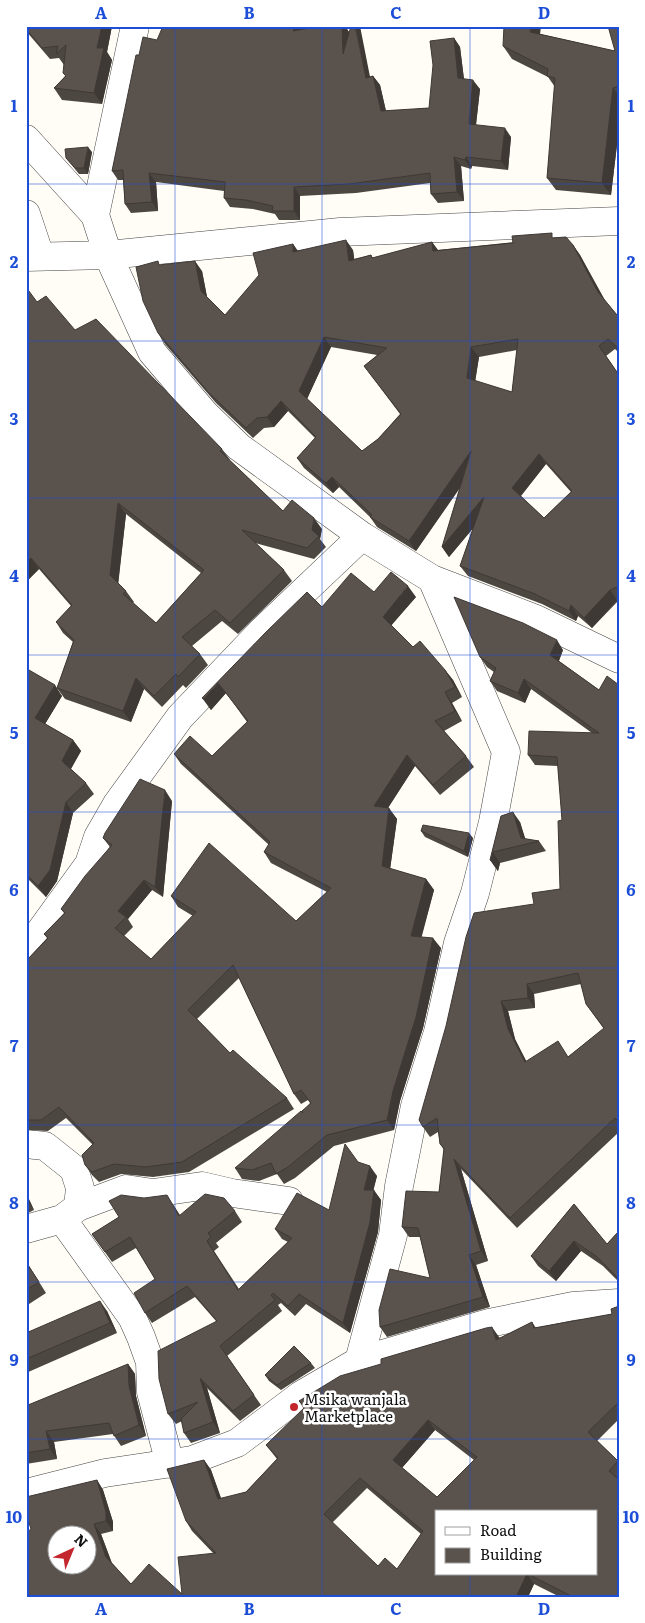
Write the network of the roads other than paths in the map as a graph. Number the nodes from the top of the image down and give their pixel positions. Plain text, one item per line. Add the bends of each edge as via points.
1 (135, 26) edge
2 (26, 139) edge
3 (26, 214) edge
4 (95, 215) junction
5 (619, 221) edge
6 (108, 255) junction
7 (33, 257) edge
8 (362, 536) junction
9 (432, 579) junction
10 (619, 659) edge
11 (26, 951) edge
12 (26, 1144) edge
13 (289, 1201) dead end
14 (70, 1213) junction
15 (26, 1229) edge
16 (619, 1303) edge
17 (359, 1362) junction
18 (170, 1464) junction
19 (26, 1493) edge

1 - 4 street
2 - 4 street
3 - 7 street
4 - 6 street
5 - 6 street via 340,232
6 - 7 street
6 - 8 street via 152,352 204,414 239,447
8 - 9 street
8 - 11 street via 262,631 180,717 118,804 98,837 88,864
9 - 10 street via 536,620
9 - 17 street via 506,752 491,831 415,1106 393,1235
12 - 14 street via 44,1146 74,1169 80,1188
13 - 14 street via 202,1186 153,1193 126,1189
14 - 15 street
14 - 18 street via 142,1337 150,1362 151,1392
16 - 17 street via 573,1306 489,1323
17 - 18 street via 301,1395 237,1443 192,1460
18 - 19 street via 105,1473

